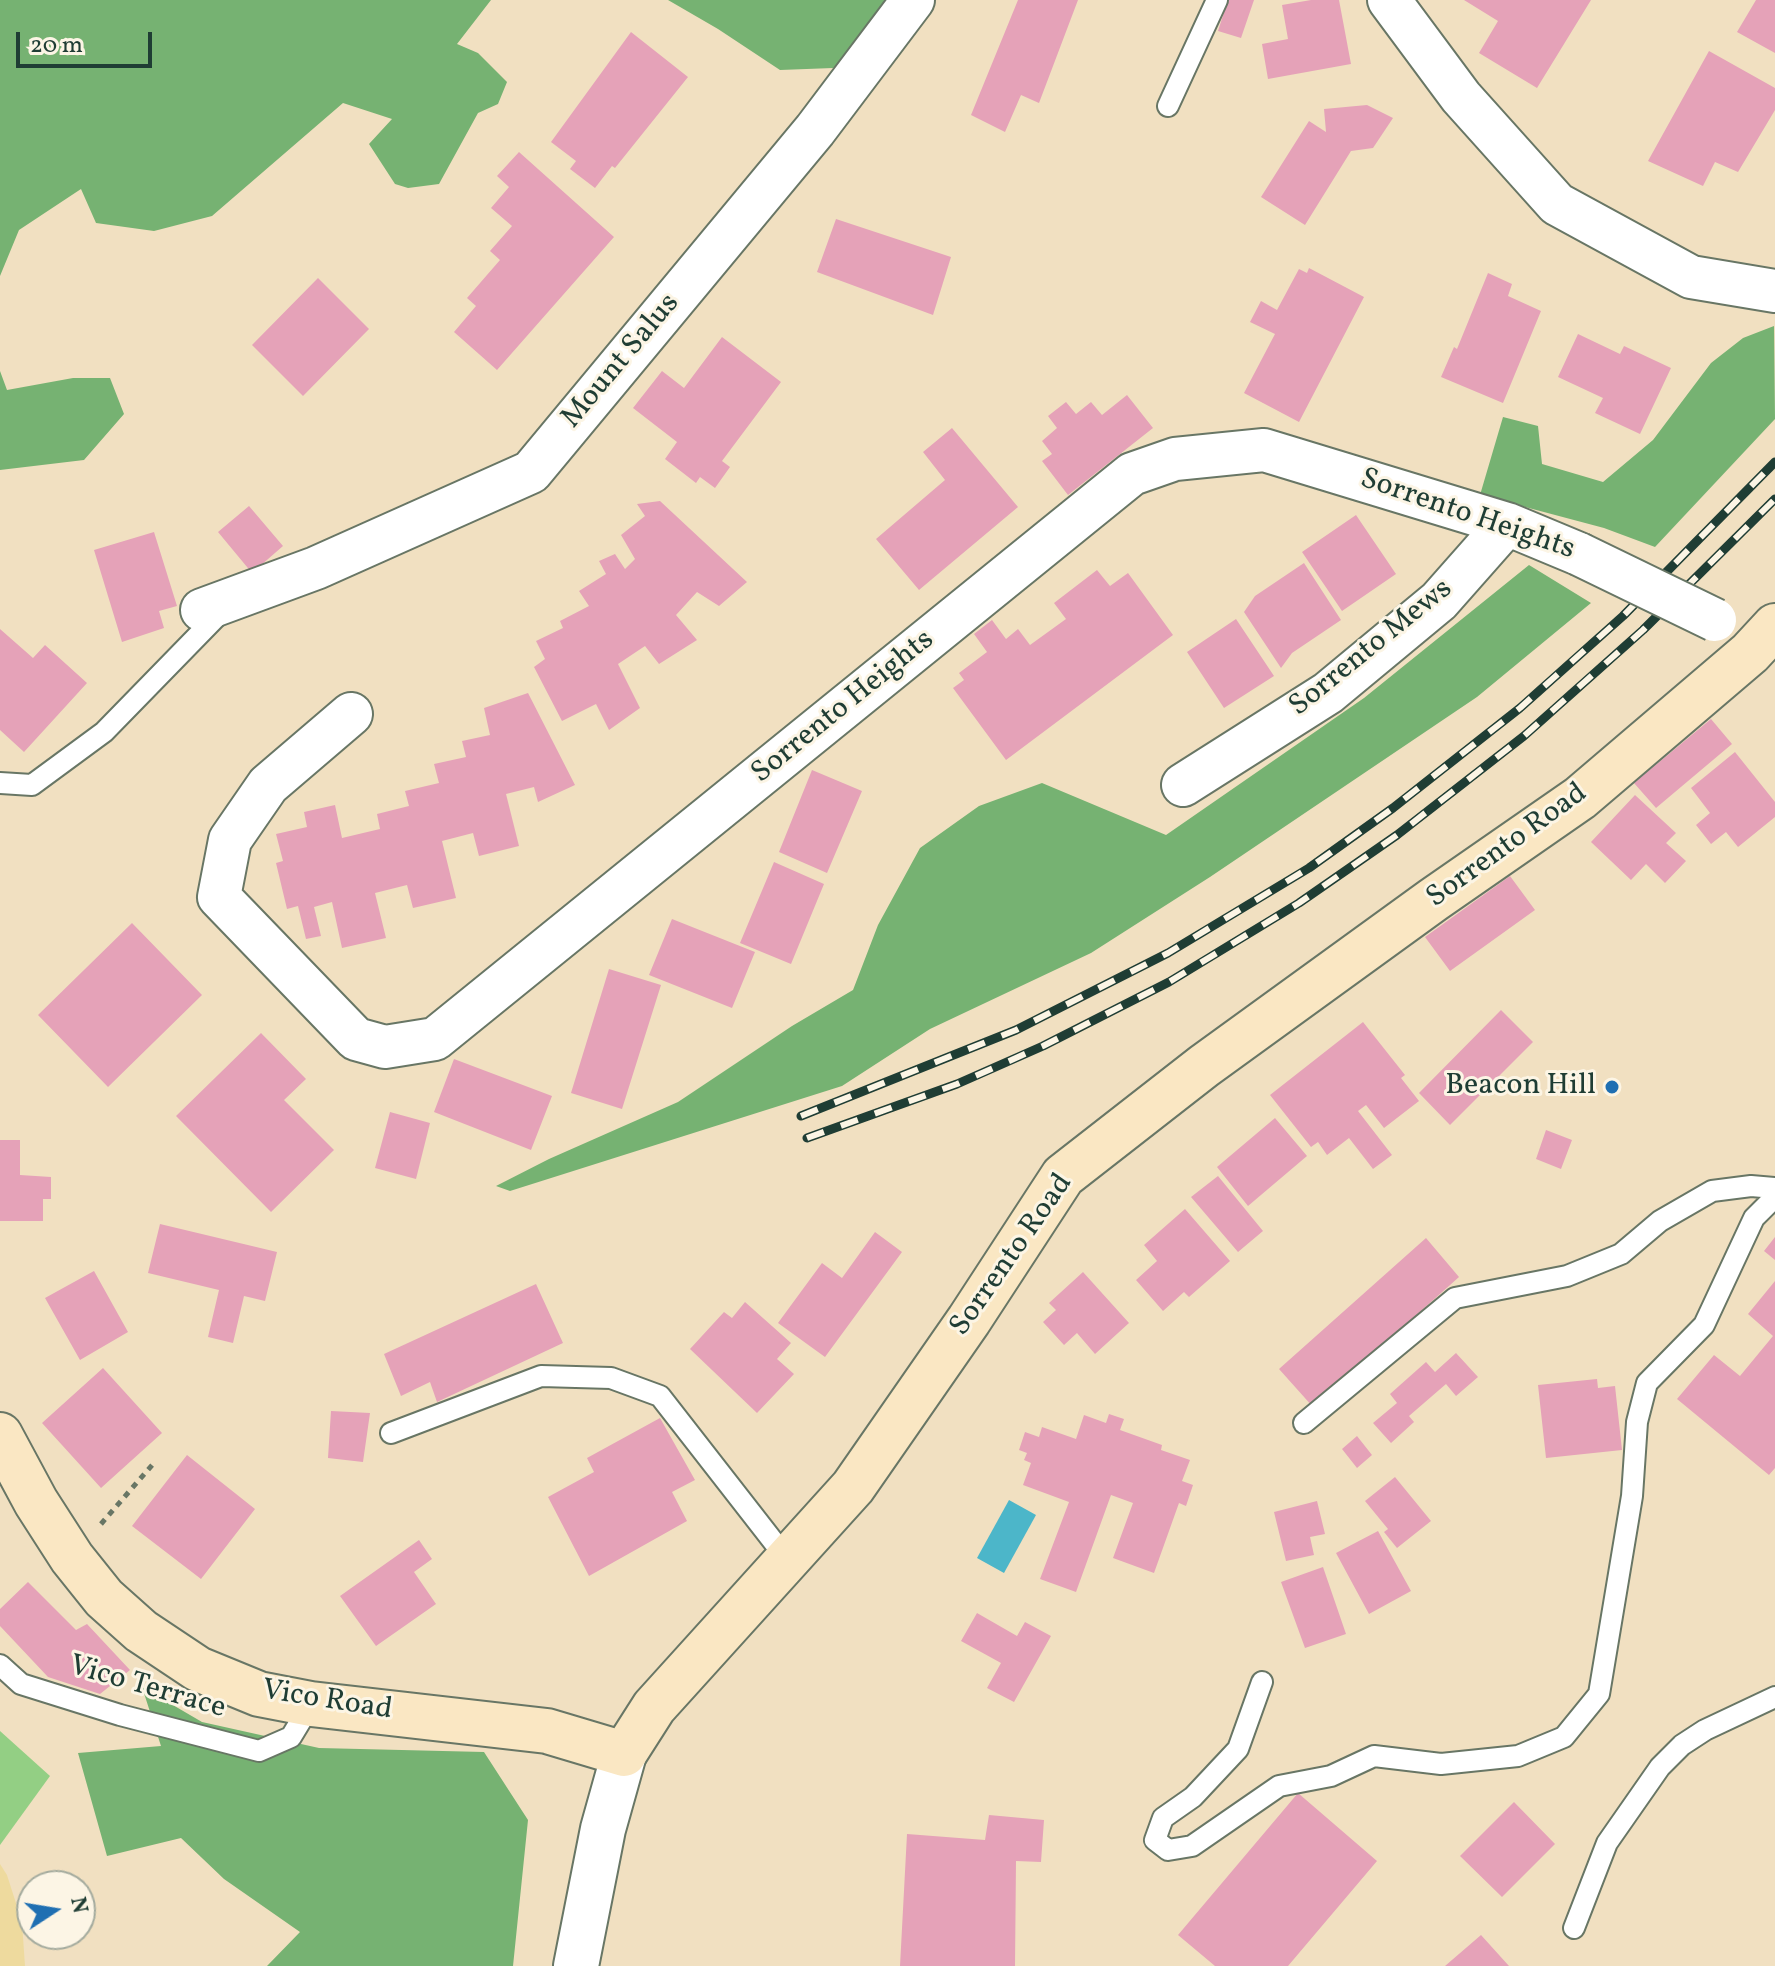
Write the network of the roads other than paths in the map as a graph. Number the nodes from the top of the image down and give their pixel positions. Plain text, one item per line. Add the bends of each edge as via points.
1 (913, 0) edge
2 (1217, 0) edge
3 (1389, 0) edge
4 (1168, 106) dead end
5 (1775, 291) edge
6 (1507, 524) junction
7 (218, 604) joint
8 (1762, 640) edge
9 (351, 714) dead end
10 (0, 783) edge
11 (1183, 785) dead end
12 (1775, 1188) edge
13 (1775, 1197) edge
14 (1304, 1423) dead end
15 (391, 1433) dead end
16 (0, 1435) edge
17 (787, 1559) junction
18 (0, 1665) edge
19 (1262, 1682) dead end
20 (1775, 1697) edge
21 (311, 1704) junction
22 (624, 1754) junction
23 (1574, 1928) dead end
24 (576, 1966) edge

1 - 7 street, Mount Salus via 815,130 531,472 316,568
2 - 4 lane
3 - 5 street via 1461,97 1557,204 1691,277
6 - 8 street, Sorrento Heights, bridge
6 - 9 street, Sorrento Heights via 1264,450 1175,459 1132,474 435,1039 385,1047 356,1039 219,897 230,840 268,785
6 - 11 street, Sorrento Mews via 1439,601 1328,693
7 - 10 lane, Mount Salus via 104,732 32,785
8 - 17 main road, Sorrento Road via 1580,798 1204,1066 1063,1176 853,1487
12 - 14 lane via 1712,1191 1660,1221 1621,1254 1567,1276 1455,1298
13 - 19 lane via 1754,1218 1704,1325 1647,1383 1599,1694 1564,1737 1518,1756 1441,1764 1374,1756 1331,1776 1279,1786 1192,1846 1168,1850 1155,1840 1163,1818 1193,1797 1238,1749
15 - 17 lane via 541,1376 611,1378 660,1396
16 - 21 main road, Vico Road via 72,1558 104,1598 141,1631 198,1669 259,1694
17 - 22 main road, Sorrento Road via 654,1707
18 - 21 lane, Vico Terrace via 21,1684 259,1751 291,1737
20 - 23 lane via 1705,1730 1660,1767 1607,1843
21 - 22 main road, Vico Road via 547,1731
22 - 24 street, Sorrento Road

